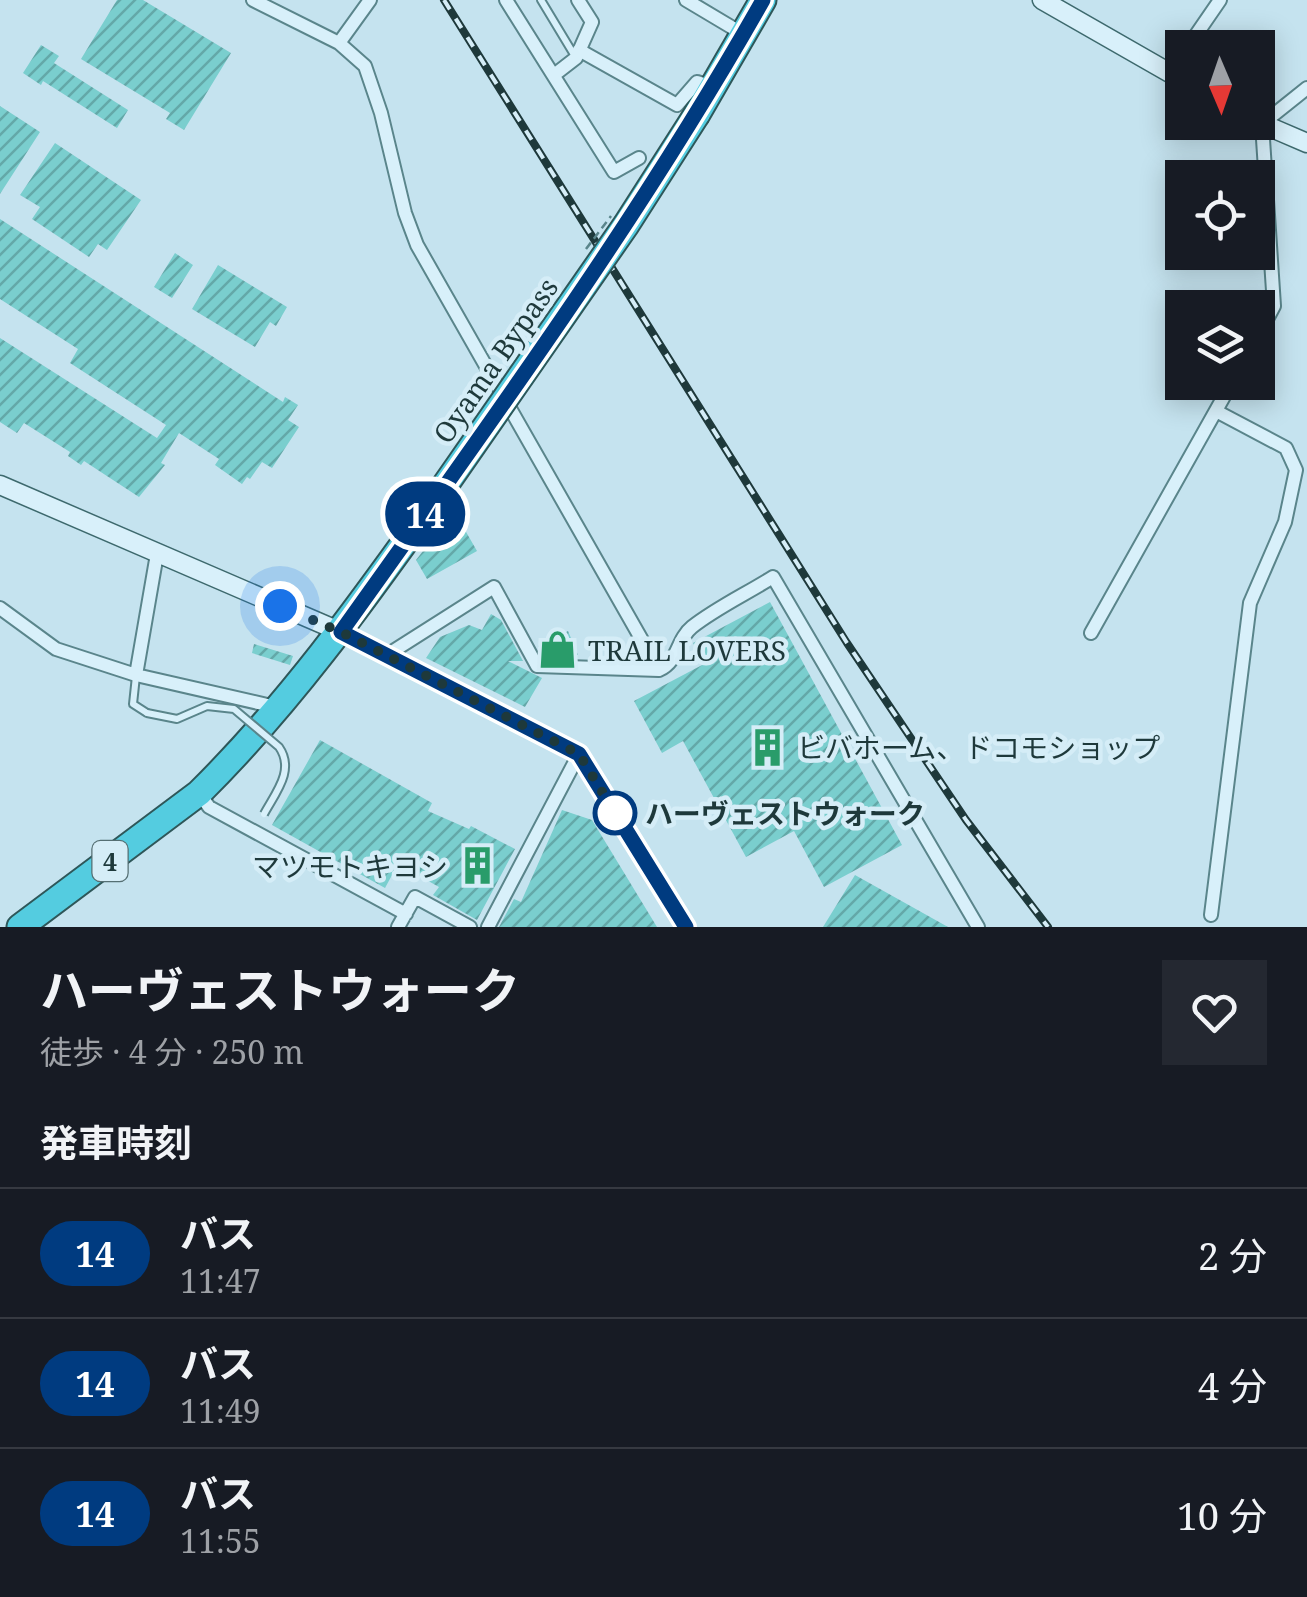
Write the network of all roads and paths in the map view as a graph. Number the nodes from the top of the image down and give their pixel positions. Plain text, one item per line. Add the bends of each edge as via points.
1 (253, 0) edge
2 (370, 0) edge
3 (506, 0) edge
4 (541, 0) edge
5 (578, 0) edge
6 (686, 0) edge
7 (763, 0) edge
8 (1042, 0) edge
9 (1220, 0) edge
10 (1200, 30) edge
11 (744, 34) junction
12 (338, 43) junction
13 (578, 54) junction
14 (1165, 70) edge
15 (554, 75) junction
16 (714, 87) junction
17 (1307, 88) edge
18 (1275, 112) edge
19 (1275, 129) edge
20 (1261, 140) edge
21 (1307, 143) edge
22 (639, 158) dead end
23 (1273, 290) edge
24 (1222, 400) edge
25 (1216, 412) junction
26 (0, 485) edge
27 (156, 554) junction
28 (0, 608) edge
29 (341, 632) junction
30 (1091, 633) dead end
31 (387, 655) junction
32 (660, 670) junction
33 (136, 675) junction
34 (278, 708) junction
35 (579, 754) junction
36 (200, 793) junction
37 (255, 832) junction
38 (402, 921) edge
39 (1211, 921) edge
40 (20, 927) edge
41 (470, 927) edge
42 (488, 927) edge
43 (686, 927) edge
44 (978, 927) edge

1 - 12 street
2 - 12 street
3 - 15 street
4 - 13 lane
5 - 13 street via 592,22
6 - 11 street
7 - 11 highway, Oyama Bypass / 4
8 - 14 street
9 - 10 street
11 - 16 highway, Oyama Bypass / 4
12 - 32 street via 357,56 372,80 417,244
13 - 15 street
13 - 16 street via 676,104 697,82
15 - 22 street via 614,172
16 - 29 highway, Oyama Bypass / 4, bridge via 616,240
17 - 18 street
19 - 21 street
20 - 23 street
24 - 25 street
25 - 30 street
25 - 39 street via 1286,448 1296,470 1284,522 1250,603
26 - 27 street
27 - 29 street
27 - 33 street
28 - 33 street via 56,650
29 - 31 street
29 - 34 highway, Oyama Bypass / 4
31 - 32 street via 494,587 536,666
31 - 35 street
32 - 44 street via 693,627 773,578
33 - 34 street
33 - 37 lane, bridge via 133,704 147,713 177,719 207,706 234,709 284,754 286,772
34 - 36 highway, Oyama Bypass / 4
35 - 42 street
35 - 43 street
36 - 37 street via 208,807
36 - 40 highway, Oyama Bypass / 4
37 - 38 street
38 - 41 street via 415,897

